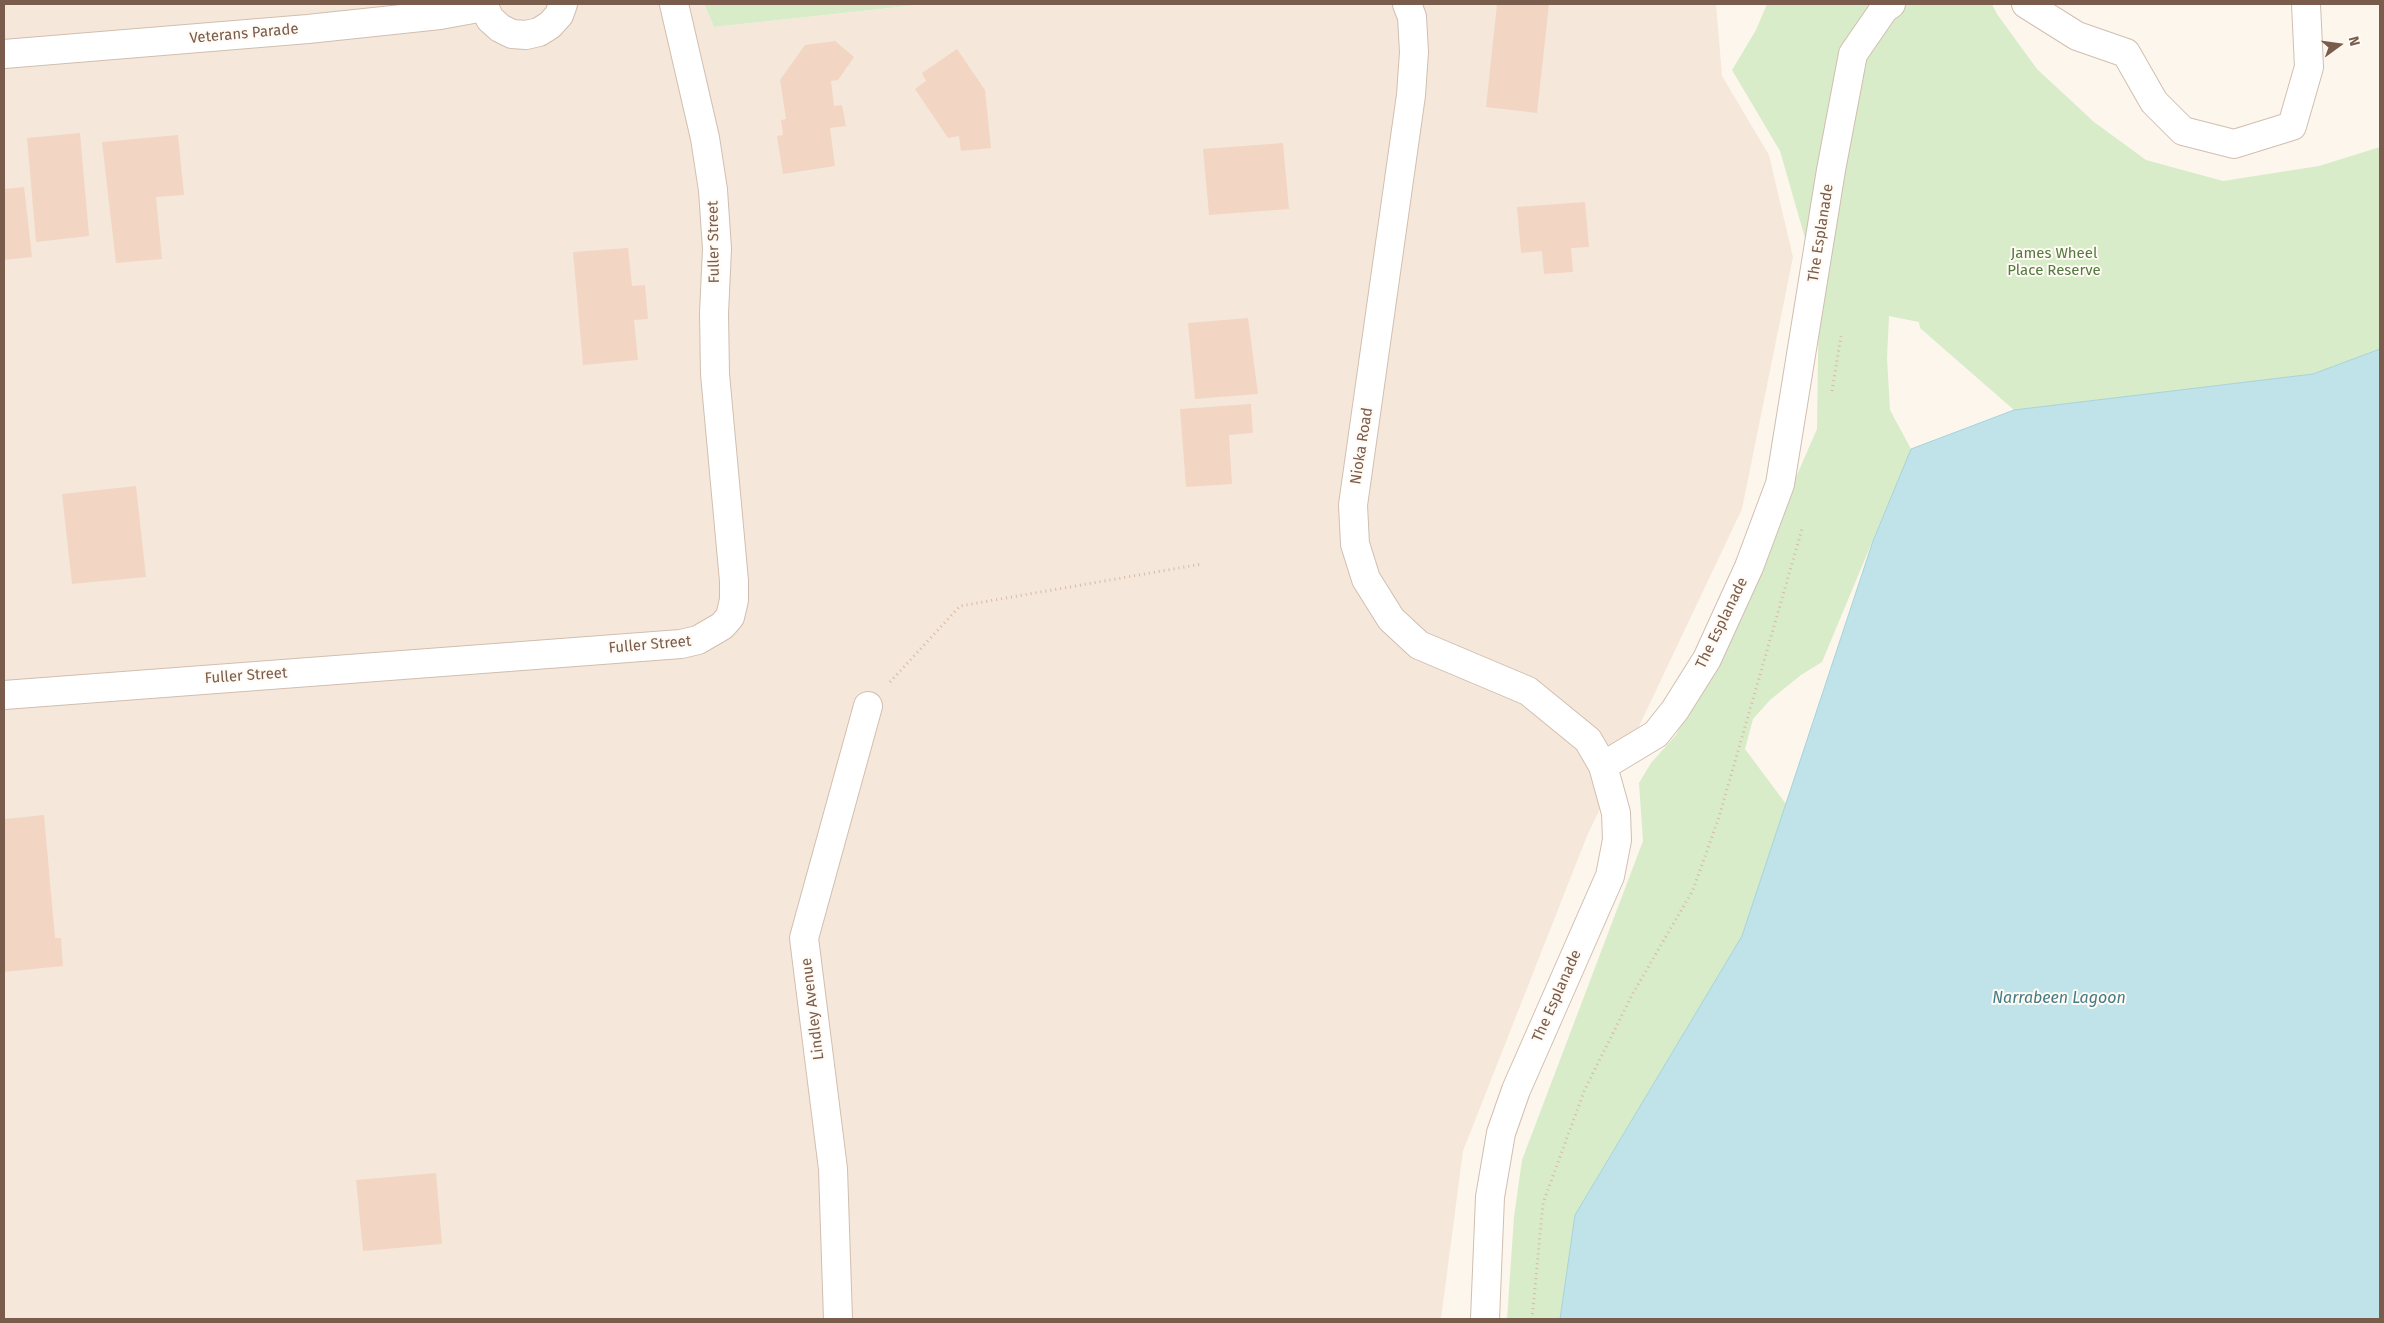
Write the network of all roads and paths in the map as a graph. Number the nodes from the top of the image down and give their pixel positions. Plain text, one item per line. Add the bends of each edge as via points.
1 (563, 4) edge
2 (674, 4) edge
3 (1407, 4) edge
4 (1890, 4) edge
5 (2026, 4) edge
6 (2306, 4) edge
7 (483, 5) edge
8 (4, 54) edge
9 (1202, 564) dead end
10 (4, 694) edge
11 (868, 706) joint
12 (1604, 766) junction
13 (838, 1319) edge
14 (1486, 1319) edge

1 - 7 street via 550,25 526,35 512,34 500,28 490,19
2 - 10 street, Fuller Street via 705,138 718,249 715,374 734,580 730,616 722,626 698,640 681,644
3 - 12 street, Nioka Road via 1412,17 1414,52 1410,95 1353,505 1355,544 1366,579 1391,619 1419,645 1528,691 1588,740
4 - 12 street, The Esplanade via 1853,54 1780,484 1749,567 1707,659 1675,710 1656,734
5 - 6 street via 2077,36 2126,53 2154,102 2183,131 2234,144 2292,126 2309,67
7 - 8 street, Veterans Parade via 440,15 308,29
9 - 11 path via 960,606
11 - 13 street, Lindley Avenue via 804,938 833,1169
12 - 14 street, The Esplanade via 1616,813 1617,840 1610,876 1516,1090 1501,1133 1490,1197

